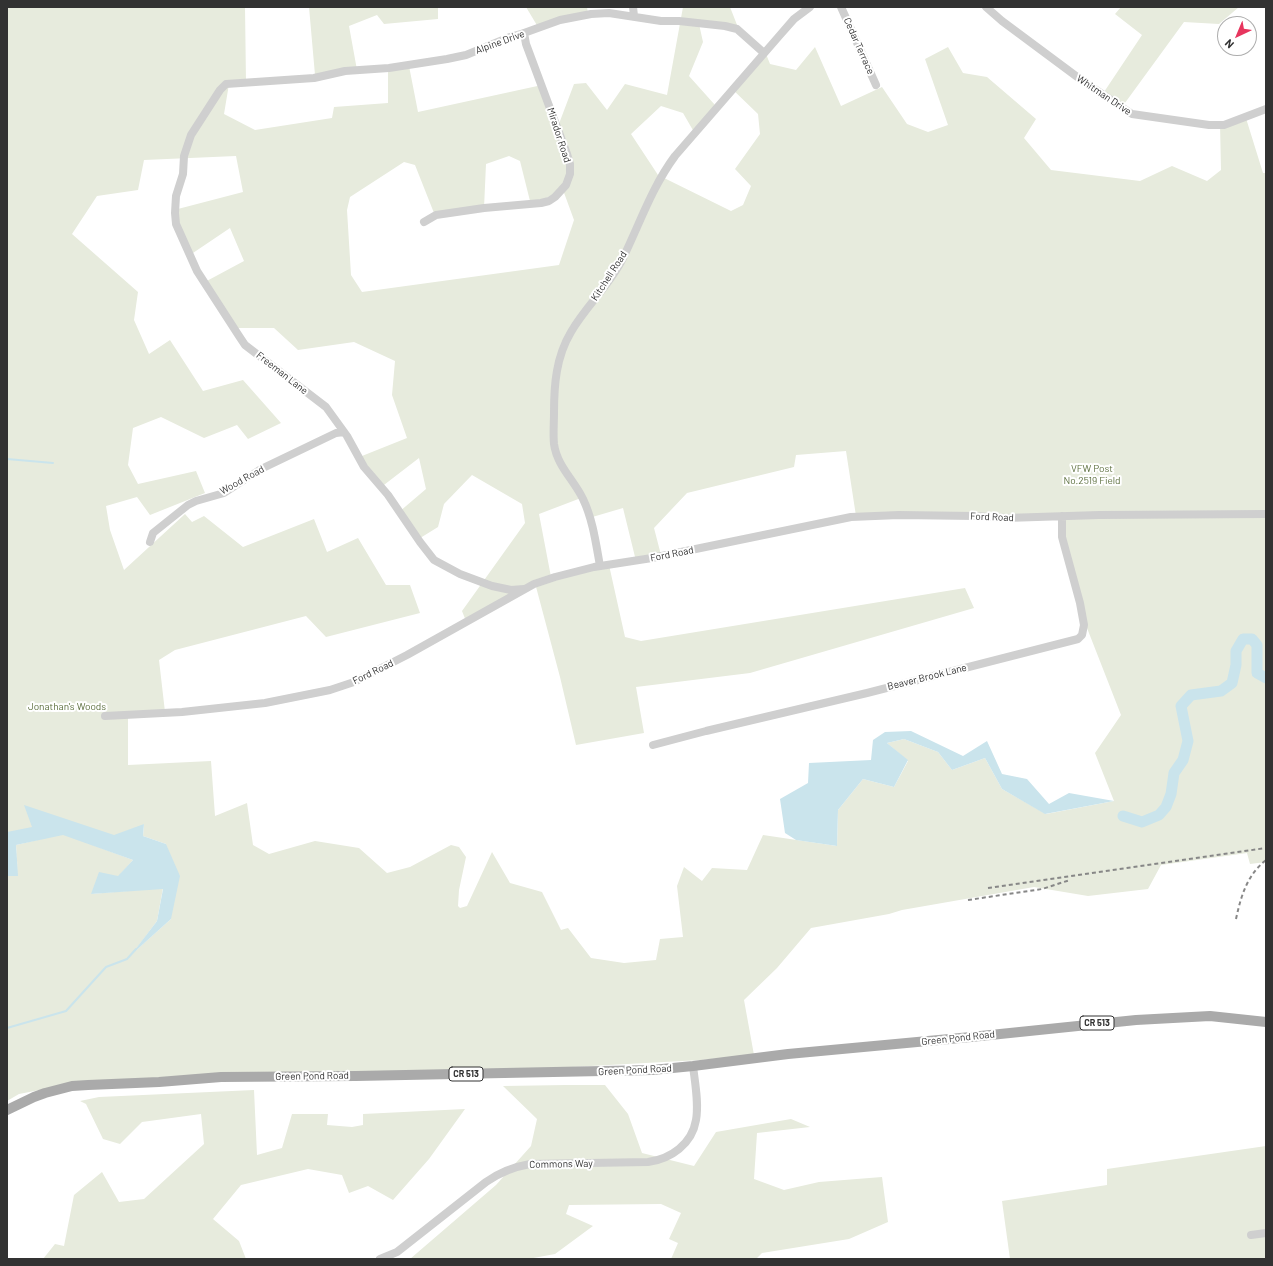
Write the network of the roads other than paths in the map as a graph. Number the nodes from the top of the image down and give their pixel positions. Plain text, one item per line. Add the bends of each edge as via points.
1 (633, 7) edge
2 (810, 7) edge
3 (841, 7) edge
4 (986, 7) edge
5 (634, 16) junction
6 (524, 33) junction
7 (764, 53) junction
8 (226, 84) joint
9 (876, 85) dead end
10 (1266, 109) edge
11 (424, 222) dead end
12 (344, 432) junction
13 (1266, 514) edge
14 (1062, 516) junction
15 (150, 542) dead end
16 (600, 566) junction
17 (524, 589) junction
18 (105, 716) dead end
19 (653, 745) dead end
20 (1266, 1022) edge
21 (693, 1066) junction
22 (7, 1110) edge
23 (1266, 1233) edge
24 (1251, 1235) dead end
25 (380, 1259) edge

1 - 5 street
2 - 7 street, Kitchell Road via 794,19
3 - 9 street, Cedar Terrace
4 - 10 street, Whitman Drive via 1132,114 1224,125
5 - 6 street, Alpine Drive via 591,14 560,20
5 - 7 street, Alpine Drive via 737,29
6 - 8 street, Alpine Drive via 466,55 447,59 389,68 345,71 314,78
6 - 11 street, Mirador Road via 570,164 566,186 555,197 542,203 436,215
7 - 16 street, Kitchell Road via 686,141 664,170 623,259 571,331 559,360 554,397 556,453 559,463 587,508
8 - 12 street, Freeman Lane via 191,135 176,196 176,224 197,271 245,345 326,407
12 - 15 street, Wood Road via 336,433 291,454 224,492 188,505 153,533
12 - 17 street, Freeman Lane via 364,467 388,495 434,560 460,574 492,586 511,590
13 - 14 street, Ford Road
14 - 16 street, Ford Road via 1006,518 899,515 851,518
14 - 19 street, Beaver Brook Lane via 1062,536 1084,625 1082,635 1078,639
16 - 17 street, Ford Road via 555,577
17 - 18 street, Ford Road via 407,655 354,682 330,690 245,706
20 - 21 main road, Green Pond Road / CR 513 via 1210,1016 1146,1019 788,1054
21 - 22 main road, Green Pond Road / CR 513 via 609,1072 221,1077 72,1086 34,1097
21 - 25 street, Commons Way via 696,1120 694,1128 678,1151 648,1162 530,1164 511,1168 486,1182 397,1252
23 - 24 street

